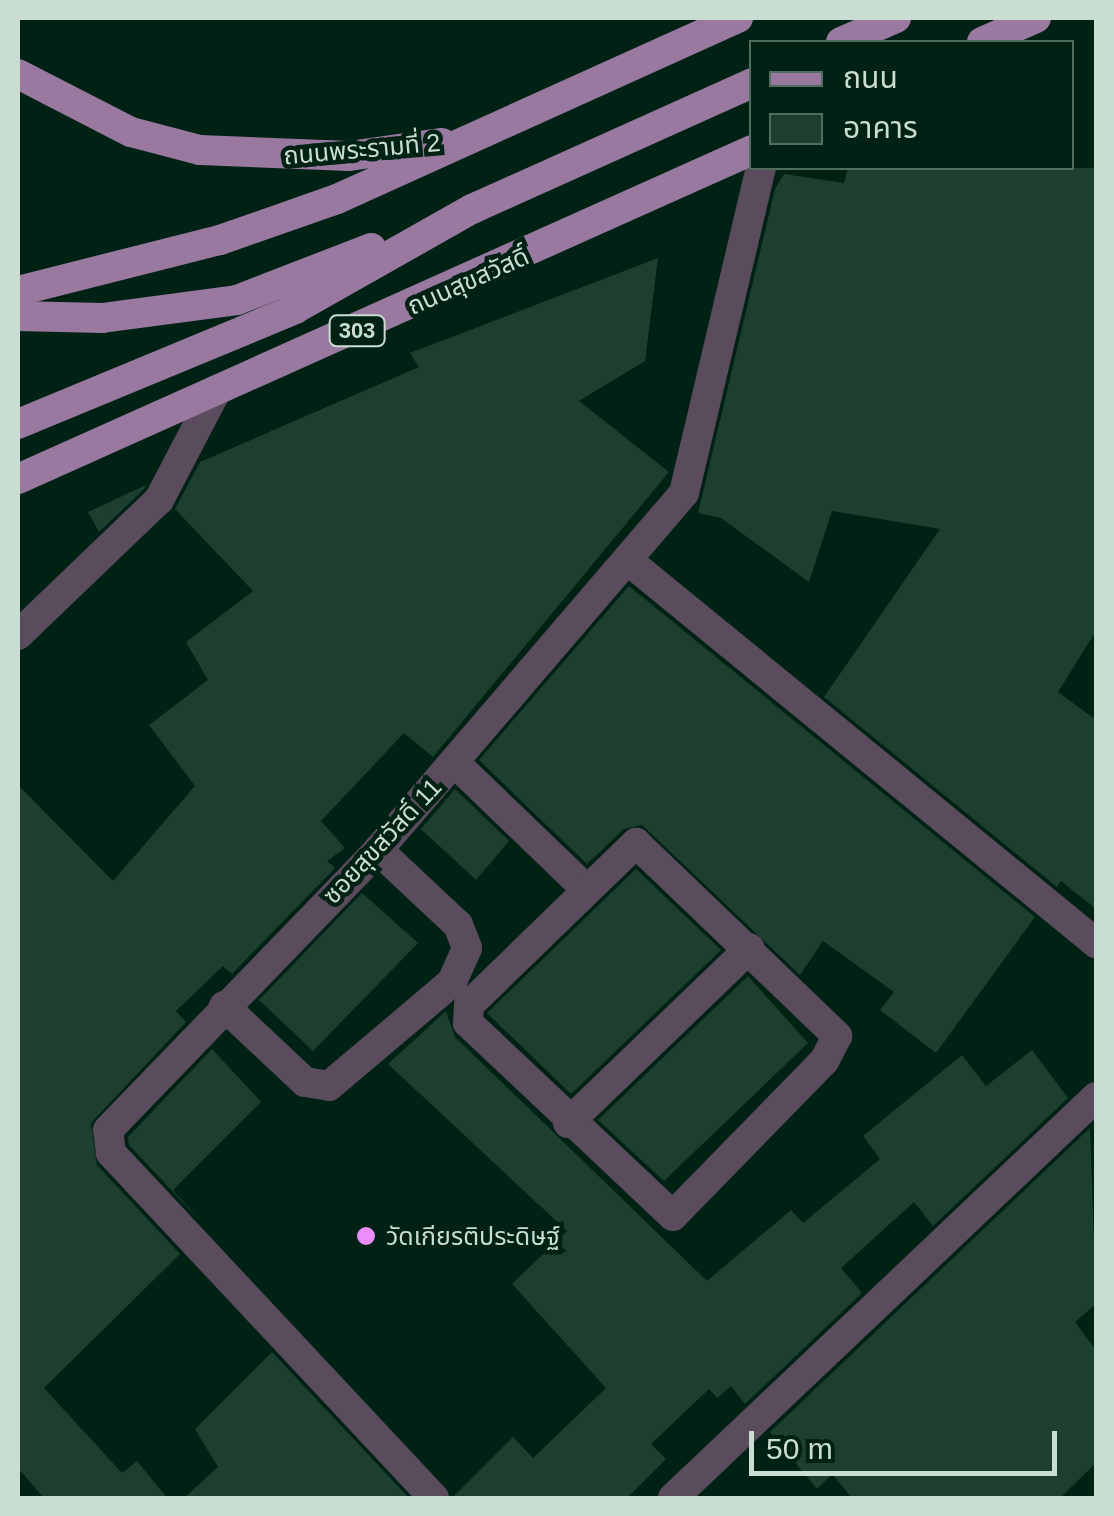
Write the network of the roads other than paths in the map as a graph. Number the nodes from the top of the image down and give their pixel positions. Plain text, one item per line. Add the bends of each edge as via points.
1 (738, 18) edge
2 (896, 18) edge
3 (1036, 18) edge
4 (846, 40) edge
5 (986, 40) edge
6 (18, 74) edge
7 (749, 84) edge
8 (482, 137) junction
9 (749, 152) edge
10 (761, 170) edge
11 (472, 209) junction
12 (18, 291) edge
13 (18, 316) edge
14 (214, 396) junction
15 (18, 424) edge
16 (18, 479) edge
17 (631, 563) junction
18 (18, 635) edge
19 (454, 762) junction
20 (378, 850) junction
21 (583, 886) junction
22 (1096, 943) edge
23 (750, 948) junction
24 (224, 1006) junction
25 (1096, 1097) edge
26 (568, 1122) junction
27 (434, 1498) edge
28 (672, 1498) edge

1 - 8 main road
2 - 4 main road
3 - 5 main road
6 - 8 main road, ถนนพระรามที่ 2 via 130,132 200,150 349,156
7 - 11 main road
8 - 12 main road via 220,240
9 - 14 main road, ถนนสุขสวัสดิ์ / 303
10 - 17 street, ซอยสุขสวัสดิ์ 11 via 684,493
11 - 13 main road via 237,300 102,318
11 - 15 main road via 295,309
14 - 16 main road, ถนนสุขสวัสดิ์ / 303
14 - 18 street via 159,500
17 - 19 street, ซอยสุขสวัสดิ์ 11
17 - 22 street
19 - 20 street, ซอยสุขสวัสดิ์ 11
19 - 21 street
20 - 24 street, ซอยสุขสวัสดิ์ 11
20 - 24 street via 458,925 466,948 452,982 364,1064 317,1087
21 - 23 street via 636,844
21 - 26 street via 469,1005 468,1023
23 - 26 street
23 - 26 street via 837,1036 824,1061 673,1216
24 - 27 street, ซอยสุขสวัสดิ์ 11 via 123,1108 108,1130 111,1153
25 - 28 street

